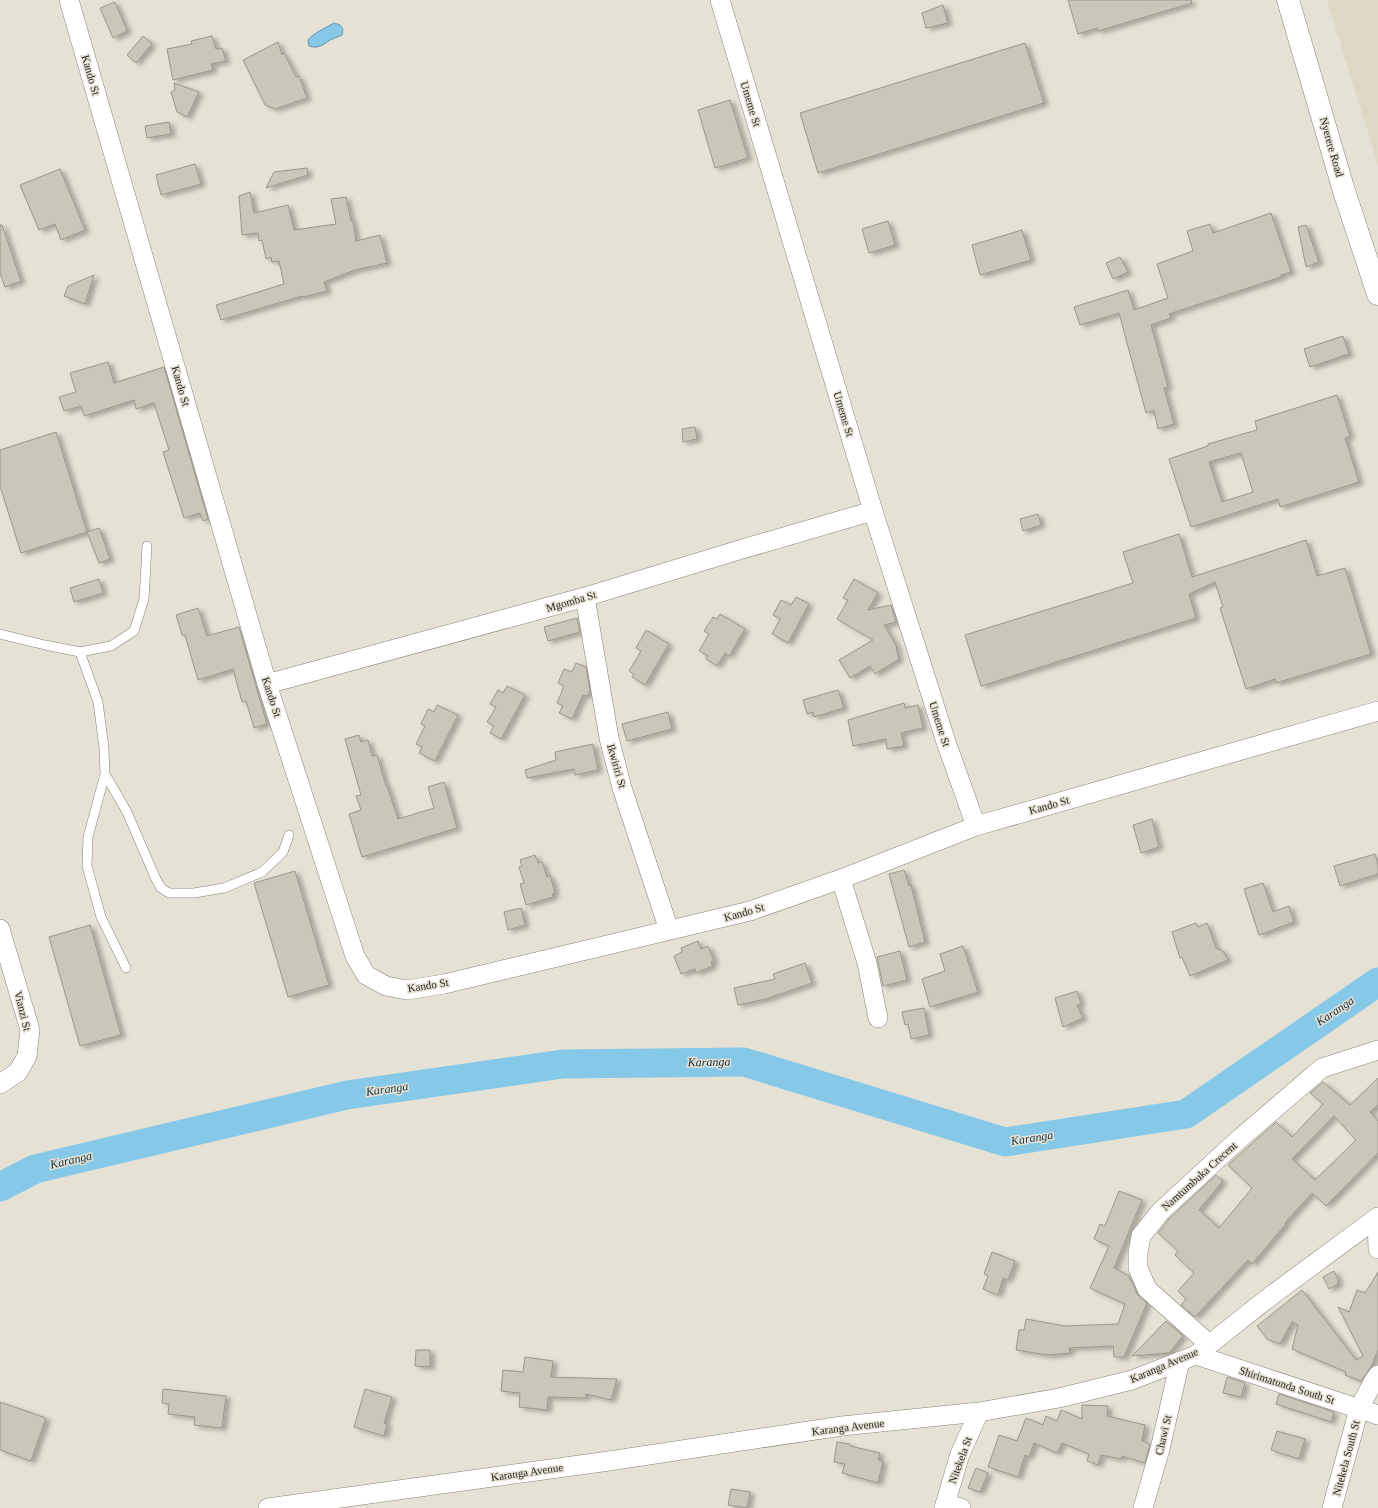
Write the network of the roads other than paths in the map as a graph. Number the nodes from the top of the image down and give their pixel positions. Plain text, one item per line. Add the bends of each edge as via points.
1 (69, 0) edge
2 (720, 0) edge
3 (1288, 0) edge
4 (1378, 294) edge
5 (873, 512) junction
6 (147, 546) dead end
7 (585, 597) junction
8 (0, 634) edge
9 (80, 652) junction
10 (267, 684) junction
11 (1378, 711) edge
12 (105, 774) junction
13 (976, 826) junction
14 (288, 835) dead end
15 (841, 879) junction
16 (0, 929) edge
17 (669, 930) junction
18 (126, 968) dead end
19 (878, 1018) dead end
20 (1378, 1050) edge
21 (0, 1084) edge
22 (1377, 1217) edge
23 (1378, 1249) edge
24 (1195, 1353) junction
25 (1378, 1375) edge
26 (1359, 1409) junction
27 (979, 1412) junction
28 (1378, 1415) edge
29 (950, 1507) edge
30 (268, 1508) edge
31 (1143, 1508) edge
32 (1332, 1508) edge

1 - 10 street, Kando St
2 - 5 street, Umeme St
3 - 4 street, Nyerere Road via 1344,191
5 - 7 street, Mgomba St
5 - 13 street, Umeme St via 946,742
6 - 9 lane via 144,599 134,631 111,646
7 - 10 street, Mgomba St
7 - 17 street, Ikwiriri St via 609,738 622,788
8 - 9 lane
9 - 12 lane via 98,702
10 - 17 street, Kando St via 355,956 366,975 386,986 407,990 444,984
11 - 13 street, Kando St
12 - 14 lane via 127,812 160,888 168,893 194,893 224,888 262,872 283,852
12 - 18 lane via 88,837 87,866 101,917
13 - 15 street, Kando St
15 - 17 street, Kando St via 750,911
15 - 19 street via 867,963
16 - 21 street, Vianzi St via 30,1030 27,1056 18,1072
20 - 24 street, Namtumbuka Crecent via 1322,1068 1160,1211 1141,1236 1138,1268 1147,1289
22 - 23 street
22 - 24 street, Karanga Avenue
24 - 26 street, Shirimatunda South St
24 - 27 street, Karanga Avenue via 1132,1380 1059,1398
24 - 31 street, Chawi St via 1160,1449
25 - 26 street, Nitekela South St
26 - 28 street, Shirimatunda South St
26 - 32 street, Nitekela South St
27 - 29 street, Nitekela St via 960,1454
27 - 30 street, Karanga Avenue via 842,1426

